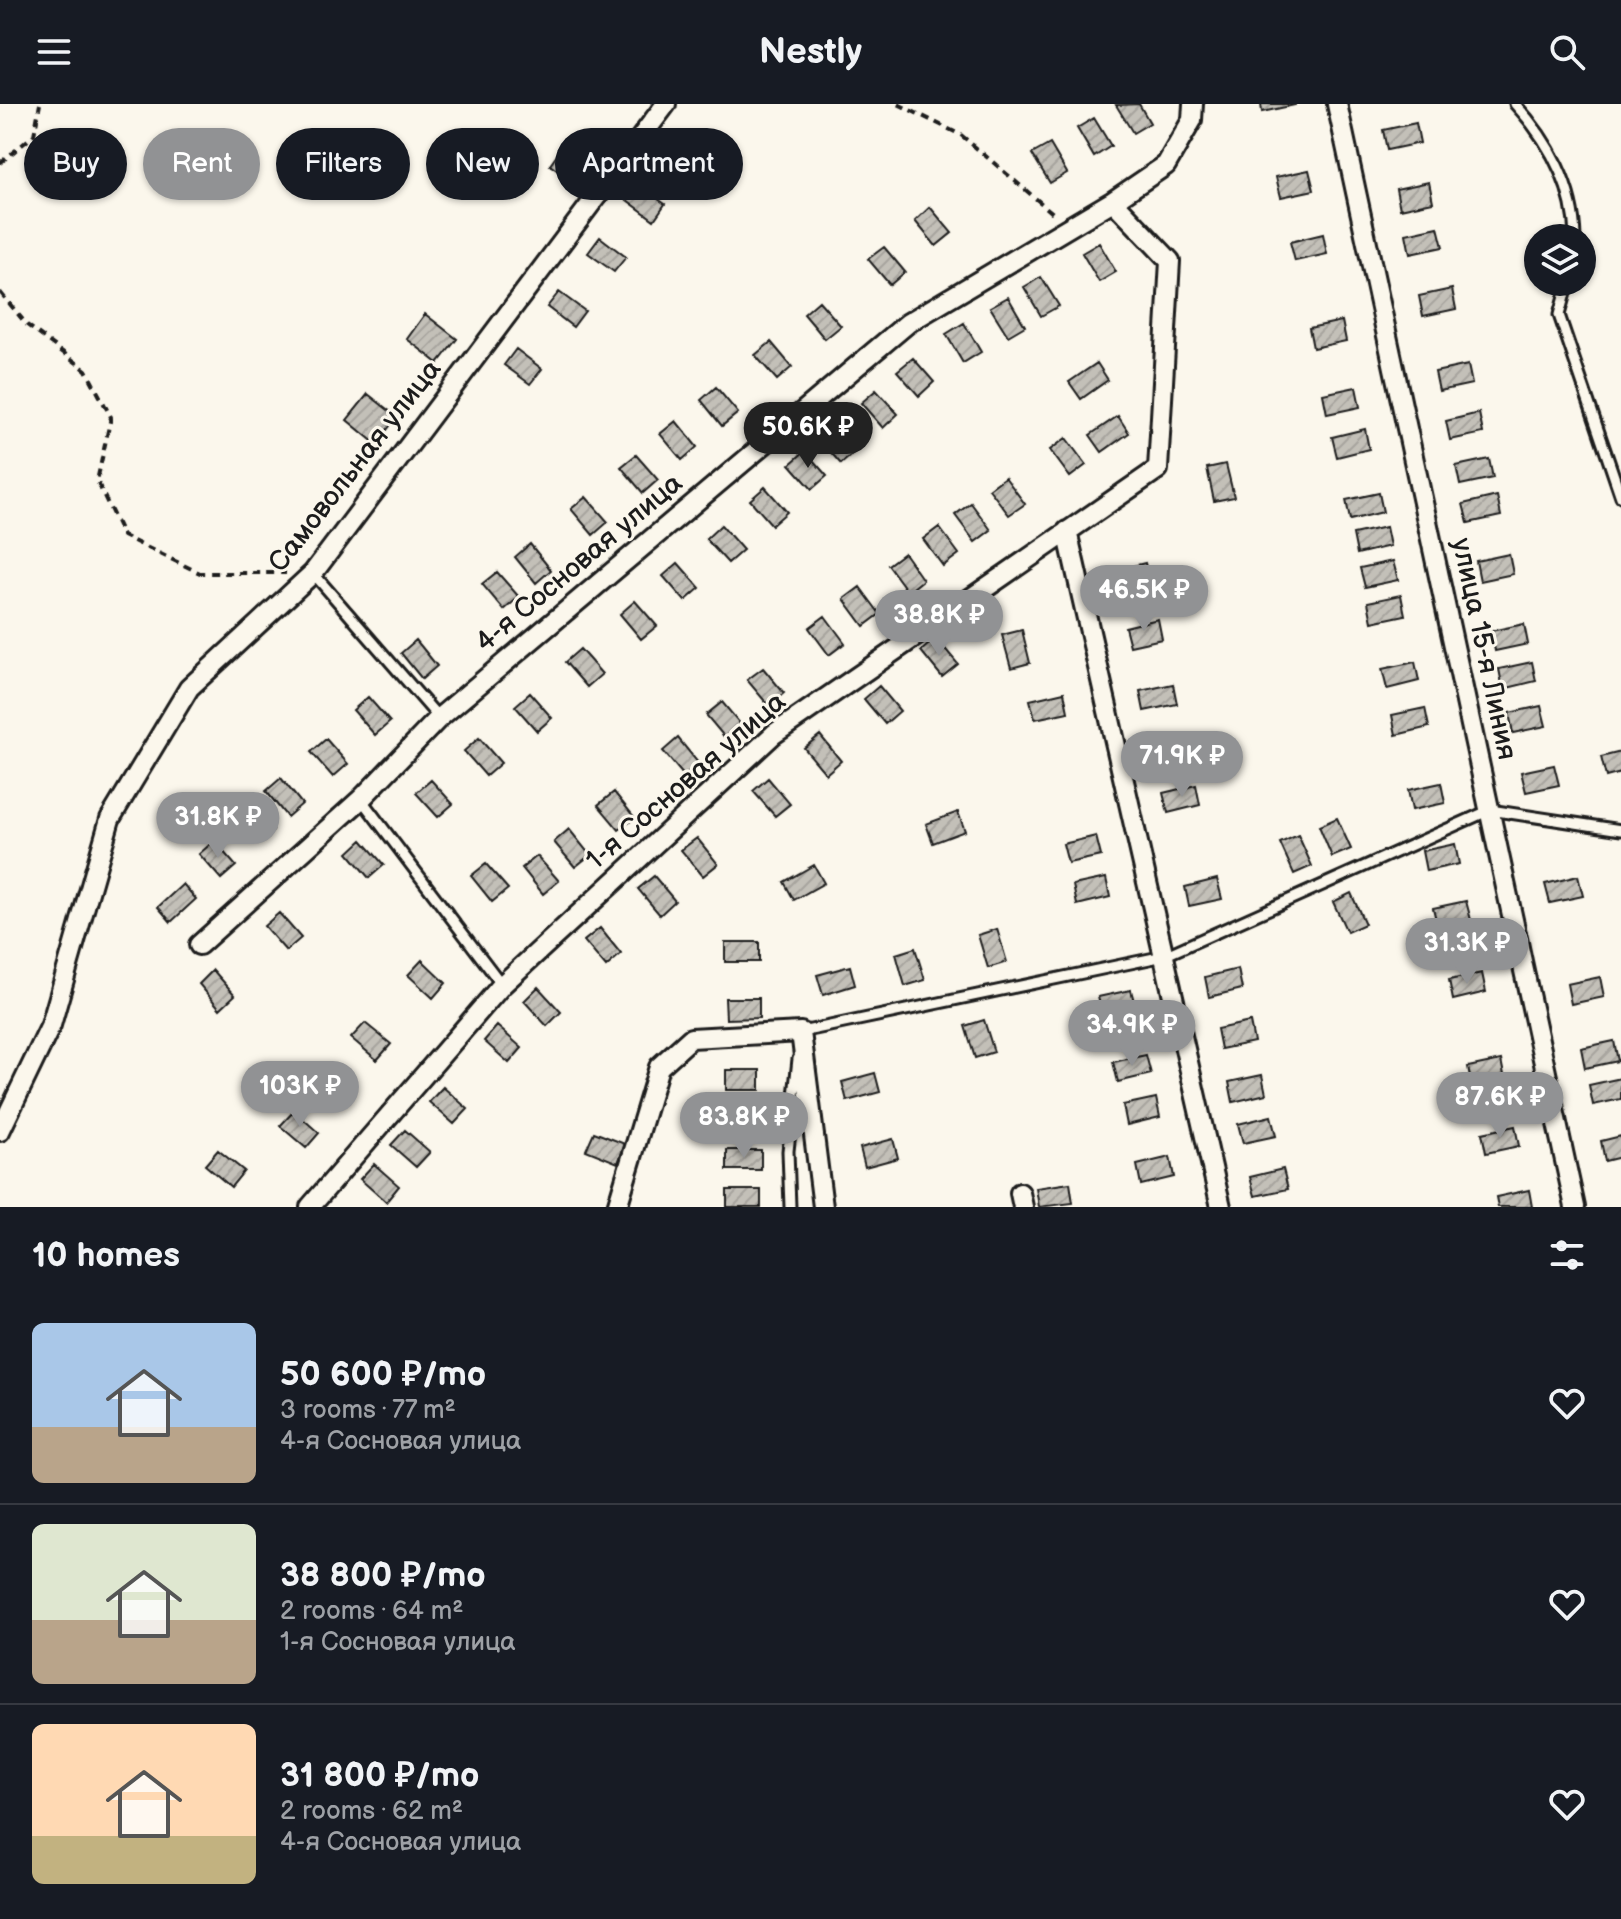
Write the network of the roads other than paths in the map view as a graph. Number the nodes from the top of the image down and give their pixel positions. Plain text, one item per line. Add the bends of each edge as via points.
1 (666, 104) edge
2 (1193, 104) edge
3 (1337, 104) edge
4 (1515, 104) edge
5 (1113, 201) junction
6 (1575, 224) edge
7 (1564, 296) edge
8 (1621, 497) edge
9 (1067, 531) junction
10 (313, 573) junction
11 (439, 718) junction
12 (361, 799) junction
13 (1490, 810) junction
14 (1621, 830) edge
15 (199, 945) dead end
16 (1164, 956) junction
17 (502, 985) junction
18 (801, 1032) junction
19 (0, 1131) edge
20 (310, 1207) edge
21 (617, 1207) edge
22 (790, 1207) edge
23 (823, 1207) edge
24 (1221, 1207) edge
25 (1575, 1207) edge

1 - 10 street, Самовольная улица
2 - 5 street, 4-я Сосновая улица via 1192,120 1166,165
3 - 13 street, улица 15-я Линия
4 - 6 lane via 1553,155
5 - 9 street, 1-я Сосновая улица via 1170,261 1158,469
5 - 11 street, 4-я Сосновая улица via 908,323
7 - 8 lane via 1559,315
9 - 16 street
9 - 17 street, 1-я Сосновая улица via 774,734
10 - 11 lane
10 - 19 street, Самовольная улица via 189,688 110,819 51,1025
11 - 12 street, 4-я Сосновая улица
12 - 15 street, 4-я Сосновая улица
12 - 17 lane
13 - 14 lane
13 - 16 lane
13 - 25 street, улица 15-я Линия
16 - 18 lane
16 - 24 street
17 - 20 street, 1-я Сосновая улица
18 - 21 street via 691,1038 659,1067
18 - 22 lane via 788,1151
18 - 23 street

